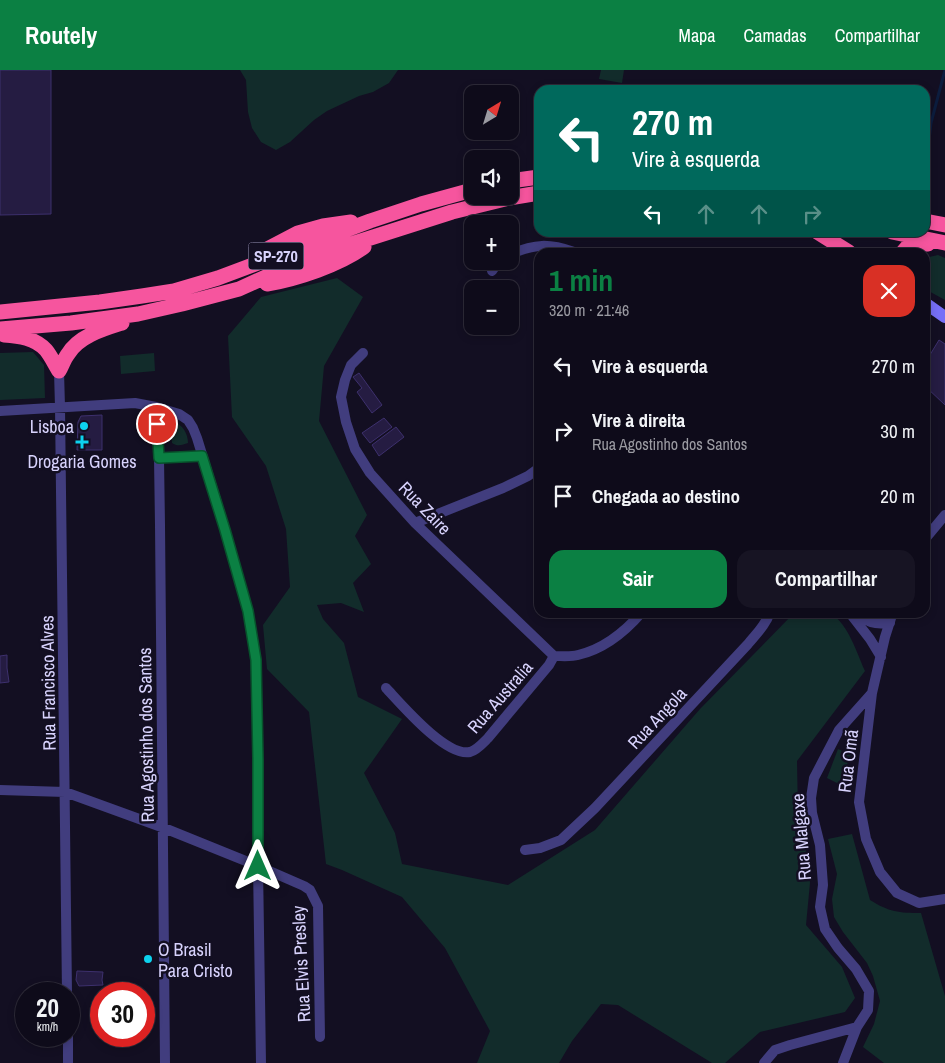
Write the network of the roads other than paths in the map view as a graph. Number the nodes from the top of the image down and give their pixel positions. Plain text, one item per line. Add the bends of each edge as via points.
1 (534, 178) edge
2 (519, 180) edge
3 (464, 192) edge
4 (534, 194) edge
5 (930, 222) edge
6 (945, 225) edge
7 (826, 237) edge
8 (918, 237) edge
9 (944, 242) edge
10 (557, 248) edge
11 (843, 248) edge
12 (906, 248) edge
13 (519, 251) edge
14 (182, 304) junction
15 (930, 306) edge
16 (0, 312) edge
17 (945, 317) edge
18 (0, 329) edge
19 (0, 335) edge
20 (363, 353) dead end
21 (59, 372) junction
22 (60, 407) junction
23 (156, 407) junction
24 (0, 410) edge
25 (202, 456) junction
26 (159, 458) junction
27 (534, 472) edge
28 (945, 515) edge
29 (415, 523) junction
30 (930, 533) edge
31 (636, 618) edge
32 (767, 618) edge
33 (854, 618) edge
34 (863, 618) edge
35 (891, 618) edge
36 (890, 623) junction
37 (554, 656) junction
38 (881, 657) junction
39 (386, 688) dead end
40 (872, 693) junction
41 (0, 790) edge
42 (65, 792) junction
43 (164, 828) junction
44 (525, 850) dead end
45 (258, 866) junction
46 (945, 899) edge
47 (68, 982) edge
48 (857, 1028) junction
49 (320, 1037) dead end
50 (68, 1047) edge
51 (68, 1063) edge
52 (165, 1063) edge
53 (261, 1063) edge
54 (764, 1063) edge
55 (843, 1063) edge

1 - 2 highway
3 - 16 highway, SP-270 via 370,221 218,278 174,291
4 - 14 highway, SP-270 via 452,212 339,248 239,288
5 - 6 highway
7 - 11 highway
8 - 9 highway
9 - 12 highway
10 - 13 street via 545,245
14 - 18 highway, SP-270 via 138,314
14 - 21 highway via 104,328 81,340 68,353
15 - 17 main road
19 - 21 highway via 33,340 46,350
20 - 29 street, Rua Zaire via 351,365 345,380 341,398 346,422 355,449 370,474
21 - 22 street, Rua Francisco Alves
22 - 23 street via 136,403
22 - 24 street
22 - 42 street, Rua Francisco Alves
23 - 25 street via 188,420
23 - 26 street, Rua Agostinho dos Santos
25 - 26 street
25 - 45 street via 248,611 256,660
26 - 43 street, Rua Agostinho dos Santos
27 - 29 street via 503,488
28 - 30 street
29 - 37 street, Rua Zaire
31 - 37 street, Rua Australia via 603,646 577,656
32 - 44 street, Rua Angola via 748,644 595,808 561,840
33 - 38 street
34 - 36 street via 877,624
35 - 36 street, Rua Omã
36 - 38 street, Rua Omã
37 - 39 street, Rua Australia via 488,738 472,752 448,746
38 - 40 street, Rua Omã
40 - 46 street, Rua Omã via 859,802 866,838 880,872 897,893 919,903
40 - 48 street, Rua Malgaxe via 839,730 814,778 811,798 820,845 820,907 825,929 869,991 868,1010
41 - 42 street, Rua Elvis Presley
42 - 43 street, Rua Elvis Presley
42 - 47 street, Rua Francisco Alves
43 - 45 street, Rua Elvis Presley
43 - 52 street, Rua Agostinho dos Santos
45 - 49 street, Rua Elvis Presley via 304,886 310,890 318,906
45 - 53 street
48 - 54 street via 775,1050
48 - 55 street, Rua Malgaxe
50 - 51 street

